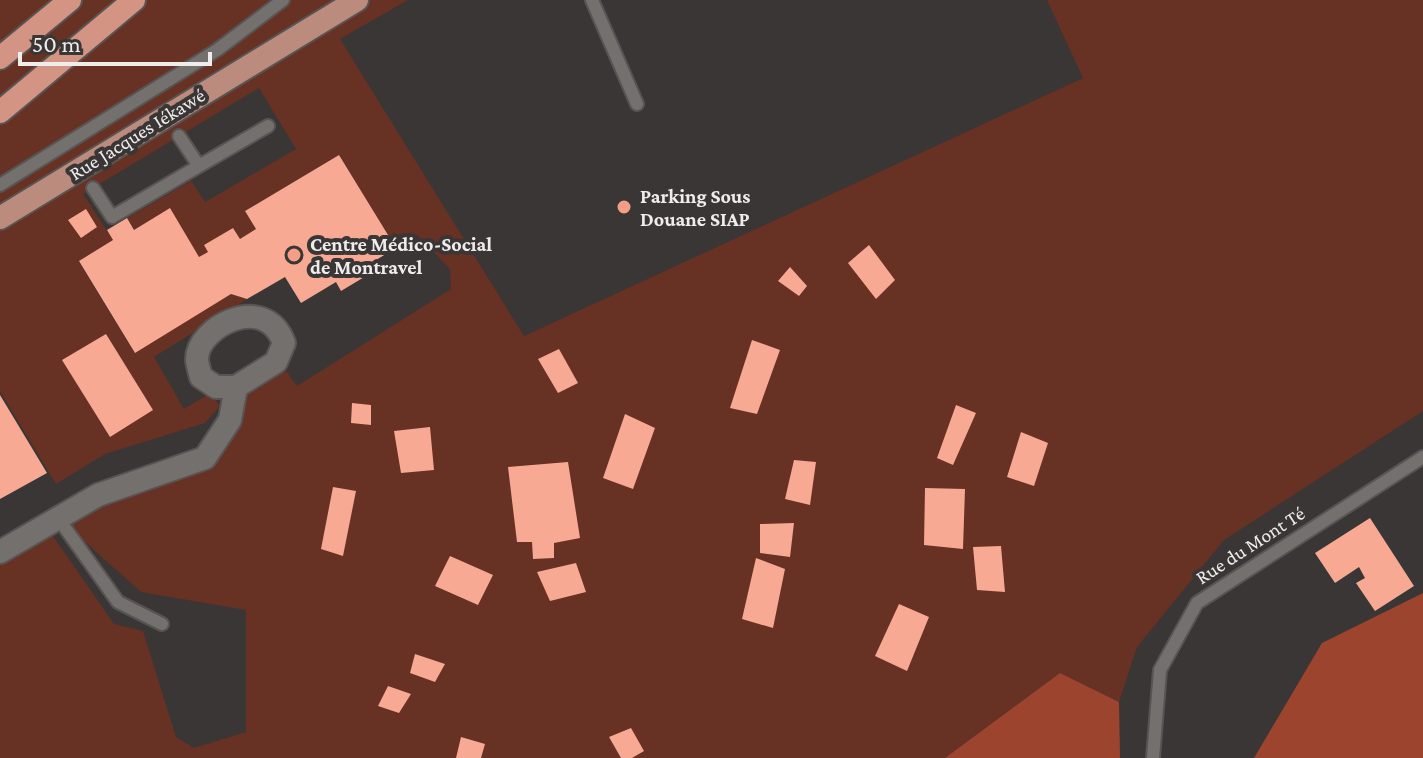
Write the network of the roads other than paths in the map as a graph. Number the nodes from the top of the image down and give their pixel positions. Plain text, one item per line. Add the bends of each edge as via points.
1 (70, 0) edge
2 (134, 0) edge
3 (283, 0) edge
4 (357, 0) edge
5 (592, 0) edge
6 (0, 58) edge
7 (637, 104) dead end
8 (0, 112) edge
9 (268, 126) dead end
10 (179, 136) dead end
11 (199, 166) junction
12 (0, 185) edge
13 (93, 188) dead end
14 (0, 218) edge
15 (236, 387) dead end
16 (1423, 457) edge
17 (58, 518) junction
18 (0, 552) edge
19 (162, 624) dead end
20 (1153, 758) edge

1 - 6 highway
2 - 8 highway
3 - 12 lane via 217,50
4 - 14 main road, Rue Jacques Iékawé
5 - 7 lane
9 - 11 lane
10 - 11 lane
11 - 13 lane via 112,217
15 - 17 street via 230,420 205,458 98,495
16 - 20 lane, Rue du Mont Té via 1197,603 1160,670
17 - 18 street
17 - 19 lane via 118,602

